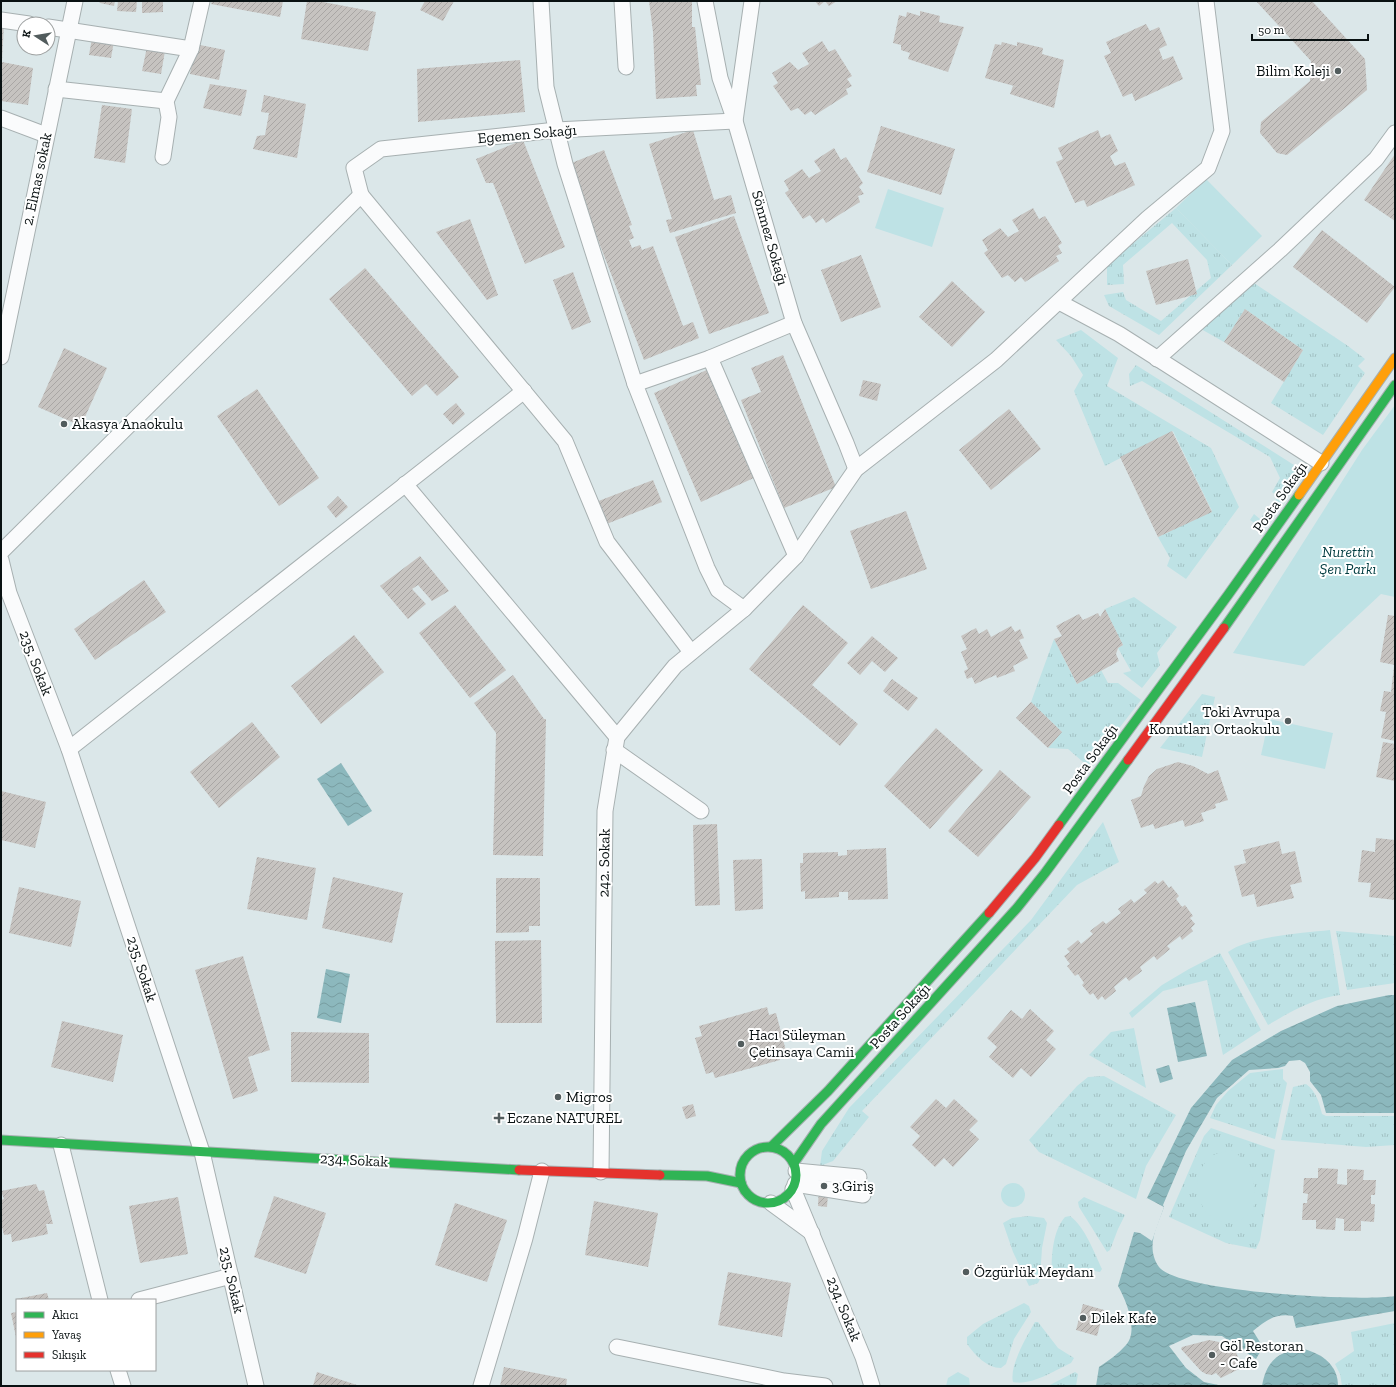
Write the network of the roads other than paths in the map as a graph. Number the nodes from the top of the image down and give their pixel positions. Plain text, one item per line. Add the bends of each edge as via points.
1 (75, 1) edge
2 (202, 1) edge
3 (541, 1) edge
4 (622, 1) edge
5 (705, 1) edge
6 (752, 1) edge
7 (1206, 1) edge
8 (1, 20) edge
9 (16, 22) edge
10 (56, 27) edge
11 (70, 30) junction
12 (191, 49) junction
13 (626, 67) dead end
14 (56, 89) junction
15 (166, 101) junction
16 (1, 118) edge
17 (735, 121) junction
18 (556, 130) junction
19 (1395, 133) edge
20 (46, 135) junction
21 (163, 157) dead end
22 (361, 195) junction
23 (1058, 302) junction
24 (794, 323) junction
25 (1, 356) edge
26 (710, 358) junction
27 (1395, 358) edge
28 (1157, 359) junction
29 (636, 384) junction
30 (1395, 385) edge
31 (524, 391) junction
32 (1321, 462) junction
33 (856, 468) junction
34 (1335, 471) junction
35 (405, 484) junction
36 (1, 552) edge
37 (796, 556) junction
38 (1, 560) edge
39 (744, 608) junction
40 (691, 652) junction
41 (616, 743) junction
42 (69, 749) junction
43 (701, 811) dead end
44 (1, 1140) edge
45 (61, 1145) junction
46 (772, 1146) junction
47 (202, 1152) junction
48 (743, 1162) junction
49 (542, 1171) junction
50 (601, 1172) junction
51 (706, 1176) junction
52 (795, 1177) junction
53 (859, 1177) dead end
54 (741, 1183) junction
55 (863, 1195) dead end
56 (771, 1203) junction
57 (813, 1234) junction
58 (231, 1276) junction
59 (100, 1299) edge
60 (143, 1299) edge
61 (617, 1347) dead end
62 (118, 1371) edge
63 (755, 1381) edge
64 (122, 1386) edge
65 (256, 1386) edge
66 (481, 1386) edge
67 (825, 1386) edge
68 (872, 1386) edge

1 - 11 street, 2. Elmas sokak
2 - 12 street
3 - 18 street via 546,87
4 - 13 street
5 - 17 street, Sönmez Sokağı via 720,78
6 - 17 street
7 - 23 street via 1222,131 1208,168 1148,218
8 - 9 street
10 - 11 street
11 - 12 street
11 - 14 street, 2. Elmas sokak
12 - 15 street
14 - 15 street
14 - 20 street, 2. Elmas sokak
15 - 21 street via 169,117
16 - 20 street
17 - 18 street, Egemen Sokağı
17 - 24 street, Sönmez Sokağı
18 - 22 street, Egemen Sokağı via 381,149 354,168
18 - 29 street
19 - 28 street via 1370,165 1280,250
20 - 25 street, 2. Elmas sokak
22 - 31 street
22 - 36 street
23 - 28 street via 1119,334
23 - 33 street via 996,360
24 - 26 street
24 - 33 street, Sönmez Sokağı
26 - 29 street
26 - 37 street
27 - 32 street, Posta Sokağı
28 - 32 street
29 - 39 street via 707,568 718,590
30 - 34 street, Posta Sokağı
31 - 35 street
31 - 40 street via 565,441 607,542
32 - 34 street
32 - 46 street, Posta Sokağı via 1195,639 1008,891 794,1127
33 - 37 street
34 - 52 street, Posta Sokağı via 1226,626 1045,873 820,1124
35 - 41 street
35 - 42 street
37 - 39 street
38 - 42 street, 235. Sokak via 9,593
39 - 40 street
40 - 41 street via 675,666
41 - 43 street
41 - 50 street, 242. Sokak via 605,811
42 - 47 street, 235. Sokak
44 - 45 street, 234. Sokak
45 - 47 street, 234. Sokak
45 - 59 street
46 - 48 street via 758,1148
46 - 52 street via 784,1151
47 - 49 street, 234. Sokak
47 - 58 street, 235. Sokak
48 - 51 street, 234. Sokak
48 - 54 street
49 - 50 street, 234. Sokak
49 - 66 street
50 - 51 street, 234. Sokak
51 - 54 street, 234. Sokak
52 - 53 street
52 - 55 street
52 - 56 street via 784,1199
52 - 57 street, 234. Sokak
54 - 56 street via 752,1198 758,1202
56 - 57 street
57 - 68 street, 234. Sokak via 863,1357
58 - 60 street
58 - 65 street, 235. Sokak
61 - 63 street
62 - 64 street
63 - 67 street via 784,1381

